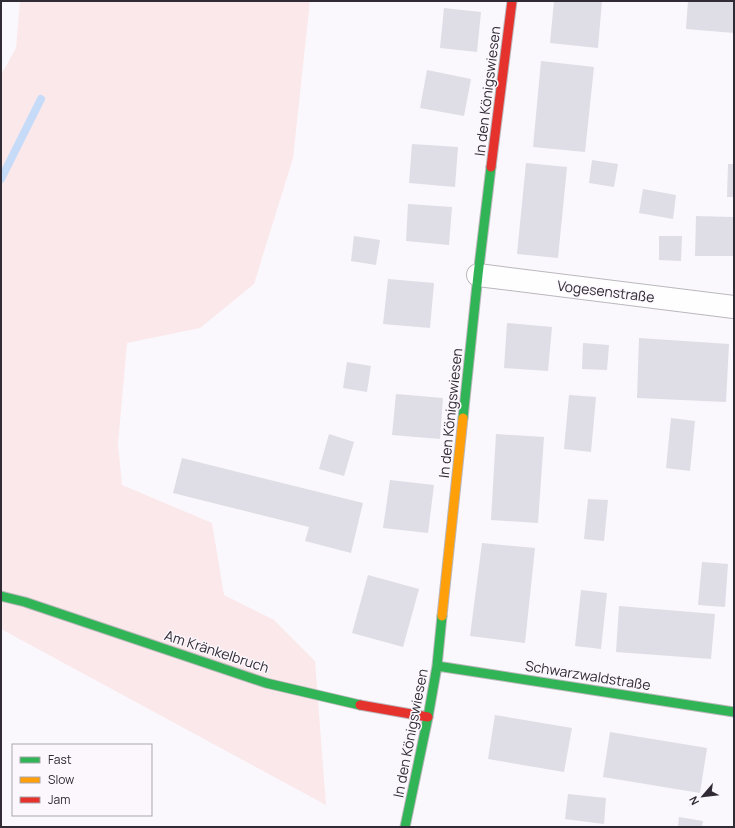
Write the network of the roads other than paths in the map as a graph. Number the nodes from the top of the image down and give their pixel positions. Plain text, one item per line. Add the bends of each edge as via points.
1 (512, 1) edge
2 (478, 275) junction
3 (734, 307) edge
4 (1, 596) edge
5 (438, 666) junction
6 (734, 712) edge
7 (428, 718) junction
8 (405, 827) edge

1 - 2 street, In den Königswiesen
2 - 3 street, Vogesenstraße
2 - 5 street, In den Königswiesen
4 - 7 street, Am Kränkelbruch via 266,683 351,704
5 - 6 street, Schwarzwaldstraße
5 - 7 street, In den Königswiesen
7 - 8 street, In den Königswiesen

